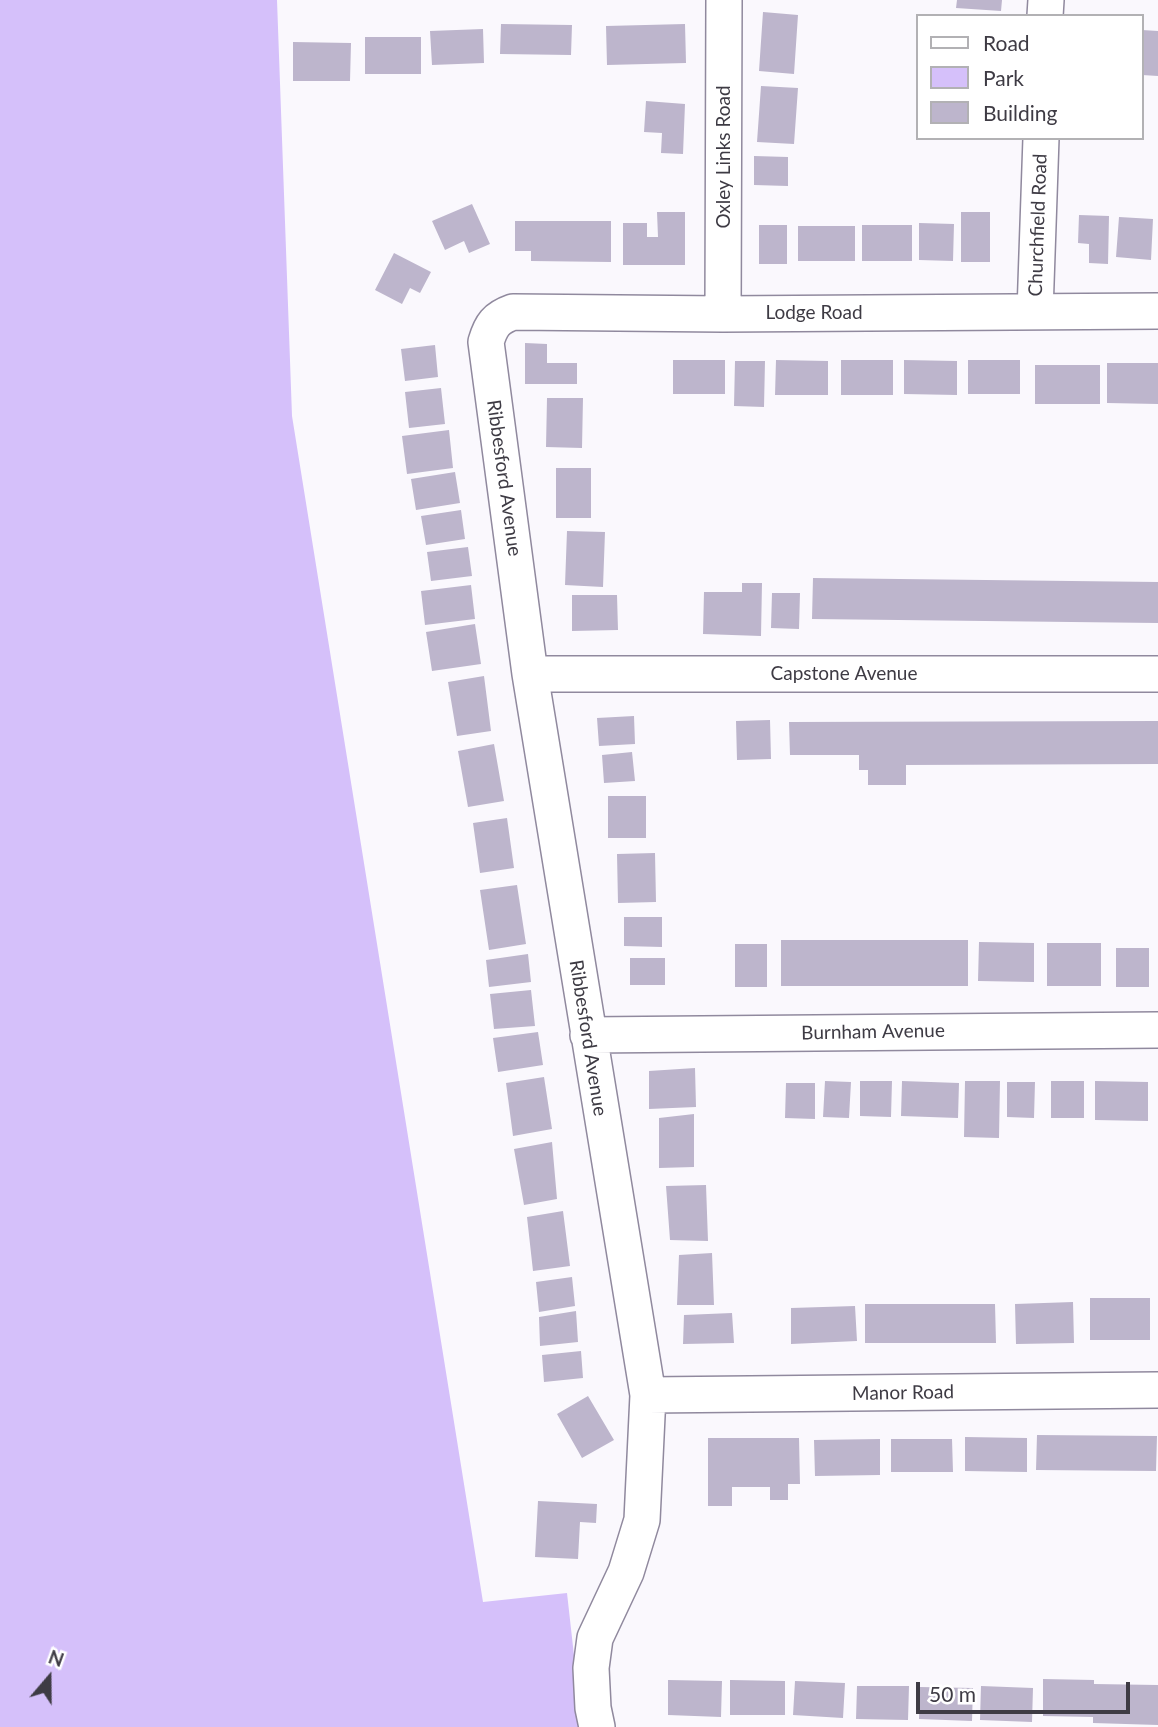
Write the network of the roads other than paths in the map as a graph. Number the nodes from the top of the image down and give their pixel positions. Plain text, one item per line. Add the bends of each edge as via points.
1 (723, 0) edge
2 (1041, 140) edge
3 (1158, 311) edge
4 (1035, 312) junction
5 (723, 314) junction
6 (486, 342) joint
7 (530, 674) junction
8 (1158, 674) edge
9 (1158, 1030) edge
10 (588, 1035) junction
11 (1158, 1390) edge
12 (648, 1395) junction
13 (597, 1727) edge

1 - 5 street, Oxley Links Road
2 - 4 street, Churchfield Road
3 - 4 street, Lodge Road
4 - 5 street, Lodge Road
5 - 6 street, Lodge Road via 513,312 499,317
6 - 7 street, Ribbesford Avenue
7 - 8 street, Capstone Avenue
7 - 10 street, Ribbesford Avenue
9 - 10 street, Burnham Avenue
10 - 12 street, Ribbesford Avenue
11 - 12 street, Manor Road
12 - 13 street, Ribbesford Avenue via 642,1520 626,1572 595,1638 591,1668

